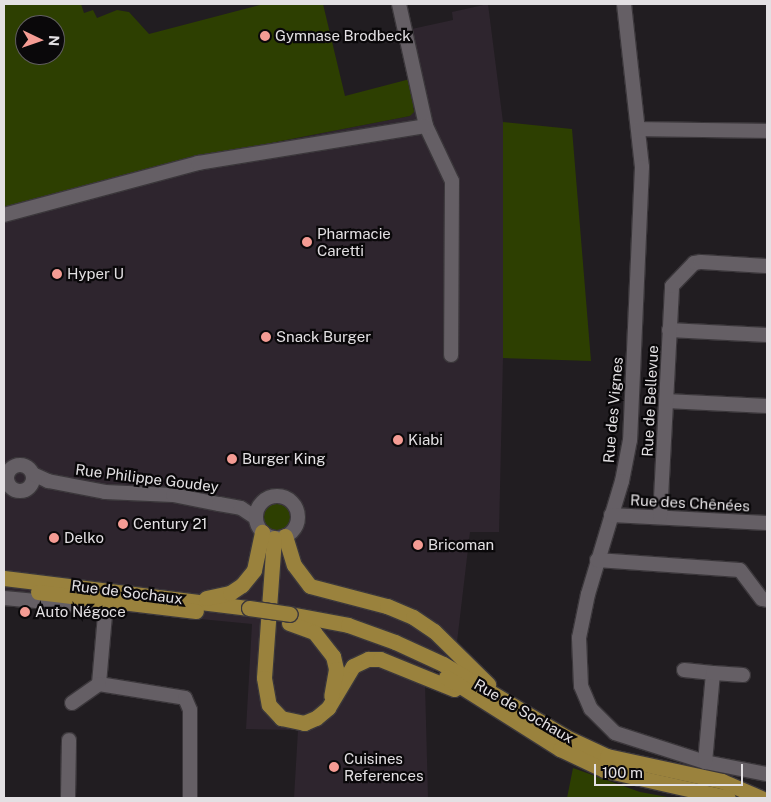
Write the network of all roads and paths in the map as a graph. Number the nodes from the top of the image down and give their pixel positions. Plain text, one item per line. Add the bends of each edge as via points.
1 (399, 4) edge
2 (624, 4) edge
3 (426, 126) junction
4 (639, 128) junction
5 (767, 131) edge
6 (4, 215) edge
7 (767, 266) edge
8 (669, 330) junction
9 (767, 335) edge
10 (451, 355) dead end
11 (666, 401) junction
12 (767, 406) edge
13 (6, 473) edge
14 (32, 479) junction
15 (260, 504) junction
16 (241, 508) junction
17 (611, 515) junction
18 (660, 517) junction
19 (256, 518) junction
20 (767, 524) edge
21 (274, 535) junction
22 (597, 560) junction
23 (4, 578) edge
24 (4, 588) edge
25 (4, 598) edge
26 (174, 598) junction
27 (767, 600) edge
28 (249, 613) junction
29 (290, 618) junction
30 (684, 670) dead end
31 (713, 672) junction
32 (744, 675) dead end
33 (99, 684) junction
34 (72, 704) dead end
35 (328, 708) junction
36 (504, 708) junction
37 (69, 740) dead end
38 (705, 762) junction
39 (767, 774) edge
40 (68, 798) edge
41 (190, 798) edge
42 (728, 798) edge
43 (762, 798) edge

1 - 3 street
2 - 4 street, Rue des Vignes
3 - 6 street via 198,163
3 - 10 street via 452,181
4 - 5 street
4 - 17 street, Rue des Vignes via 642,176 630,440
7 - 8 street, Rue de Bellevue via 694,263 672,286
8 - 9 street
8 - 11 street, Rue de Bellevue
11 - 12 street
11 - 18 street, Rue de Bellevue
13 - 14 street via 24,464
13 - 14 street, Rue Philippe Goudey via 16,491 25,490
14 - 16 street, Rue Philippe Goudey via 105,492 173,495
15 - 16 street, Rue Philippe Goudey
15 - 19 street
15 - 21 street via 278,496 295,506 297,522
16 - 19 street, Rue Philippe Goudey
17 - 18 street, Rue des Chênées
17 - 22 street, Rue des Vignes
18 - 20 street, Rue des Chênées
19 - 21 street
21 - 26 main road via 242,585 214,598
21 - 35 main road via 266,630 265,695 275,713 291,722 310,721
21 - 36 main road via 310,586 387,606 434,631
22 - 27 street via 740,570 762,599
22 - 38 street, Rue des Vignes via 579,638 578,664 586,702 599,720 615,733
23 - 26 main road, Rue de Sochaux
24 - 28 main road
25 - 33 street via 101,607 105,615
26 - 28 main road, Rue de Sochaux
28 - 29 main road, bridge
29 - 35 main road via 314,632 333,656 336,669
29 - 36 main road, Rue de Sochaux via 363,641 424,666
29 - 36 main road, Rue de Sochaux via 348,625 395,642 443,664
30 - 31 street
31 - 32 street
31 - 38 street
33 - 34 street
33 - 41 street via 185,698 190,710
35 - 36 main road via 353,666 359,661 380,659
36 - 42 main road, Rue de Sochaux via 560,750 604,770
36 - 43 main road, Rue de Sochaux via 607,756 722,781
37 - 40 street
38 - 39 street, Rue des Vignes

